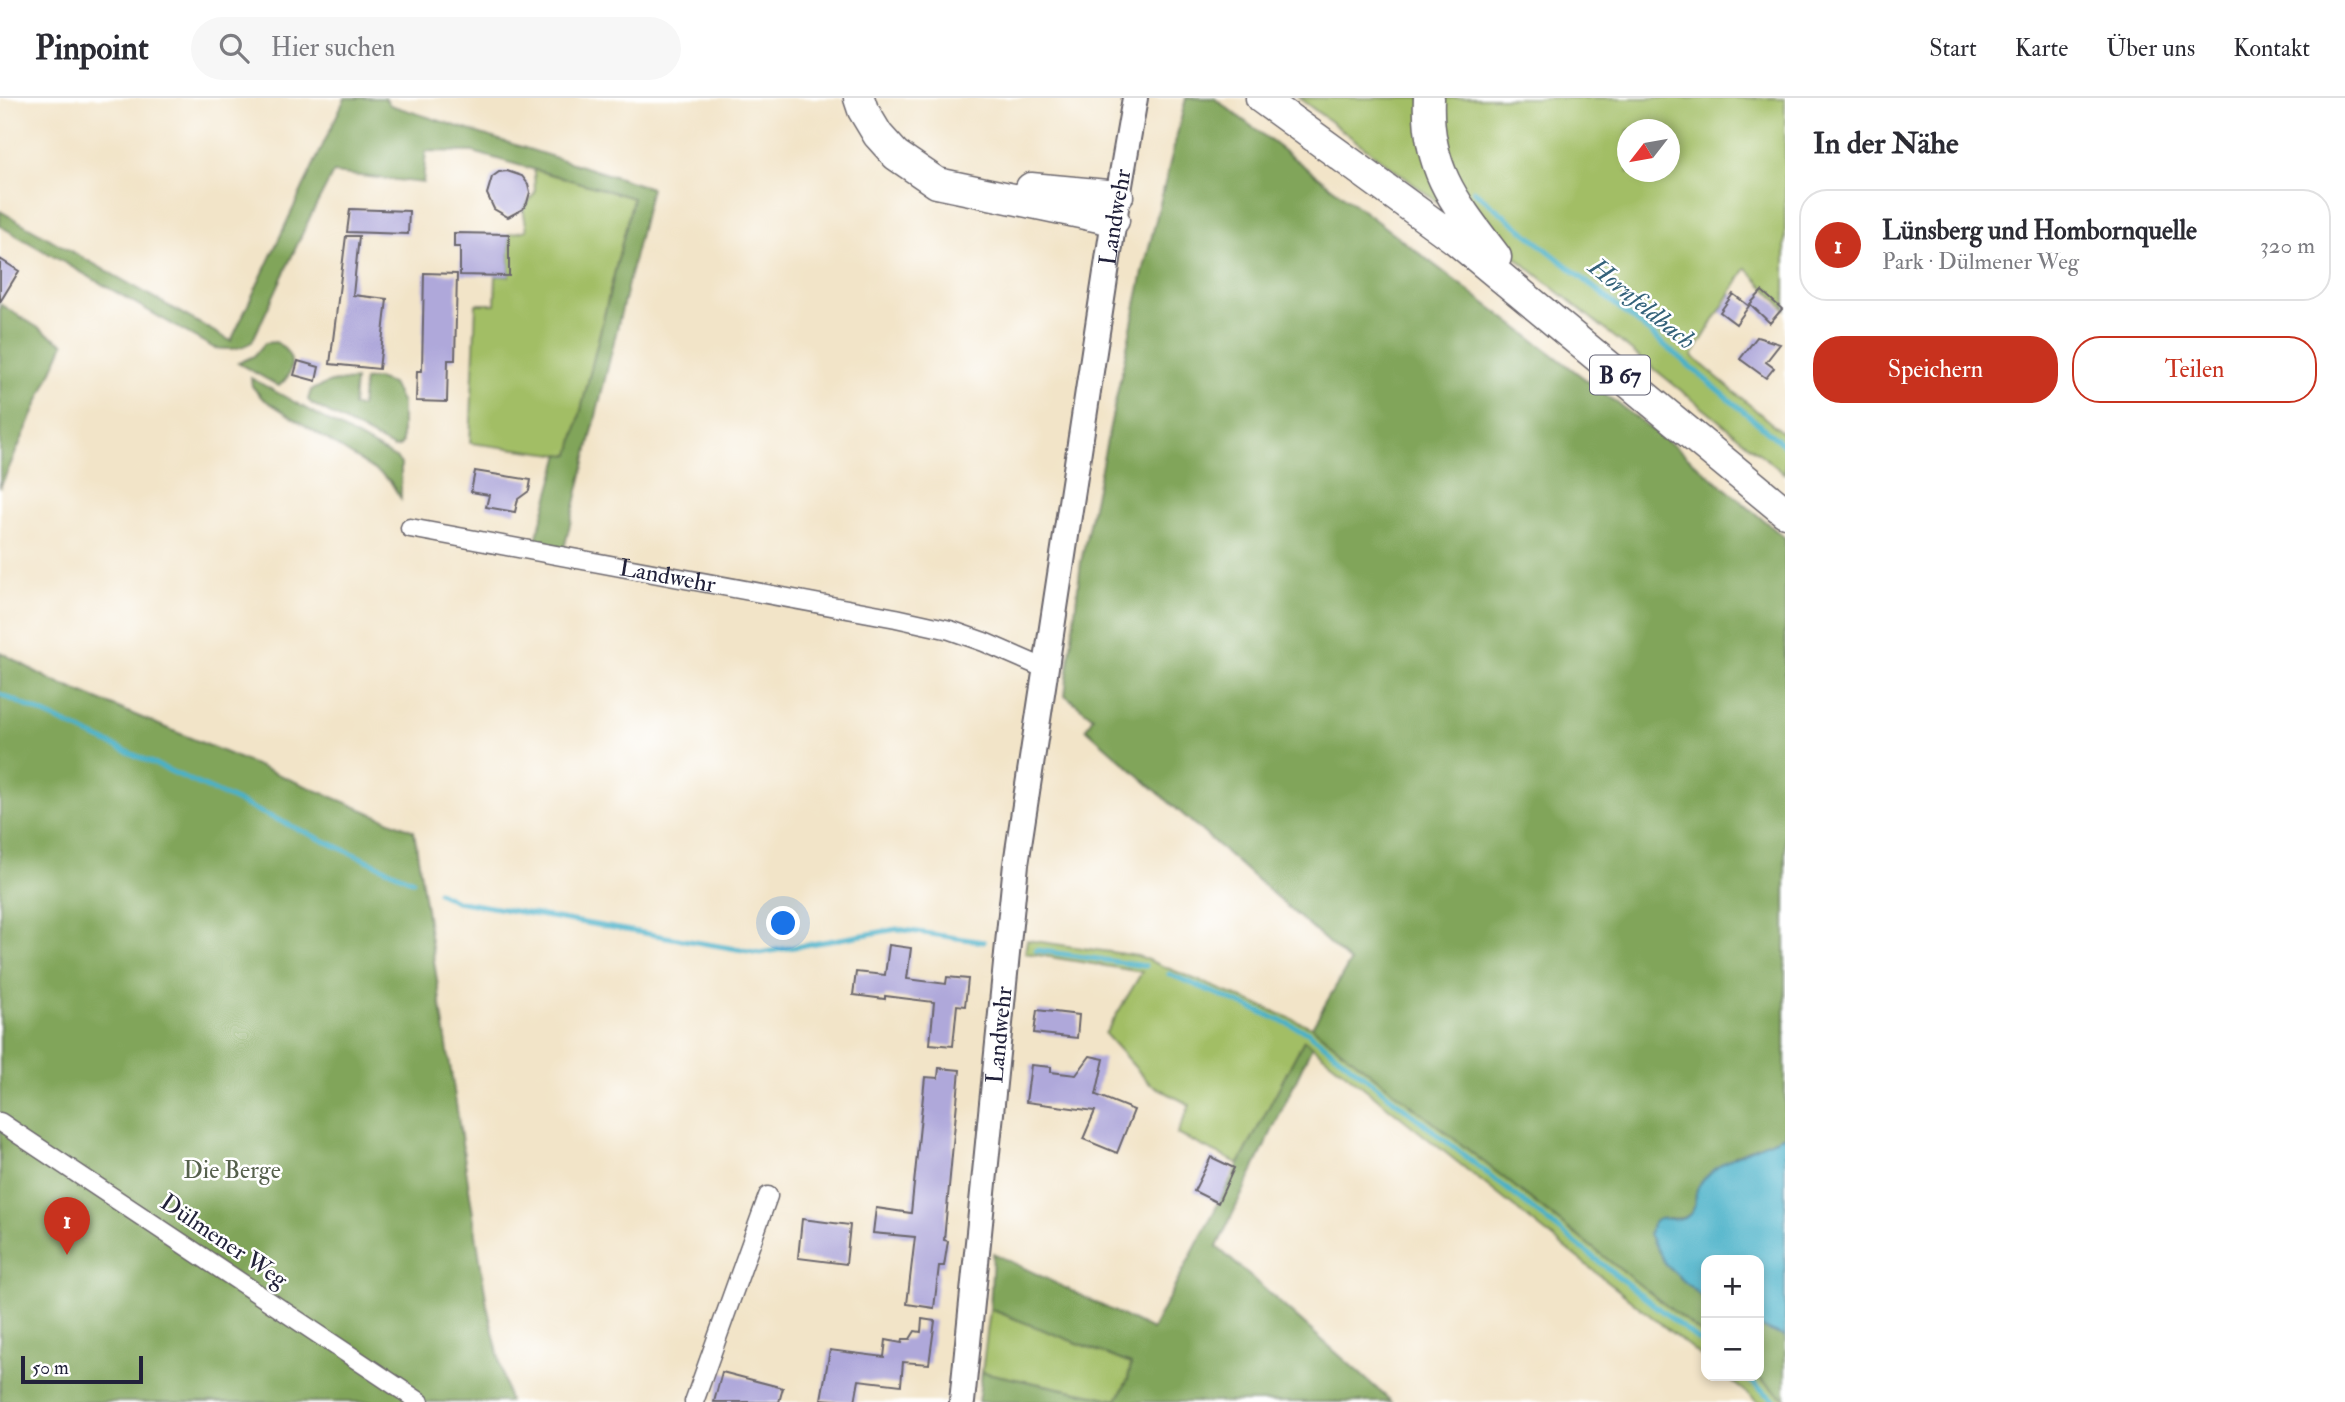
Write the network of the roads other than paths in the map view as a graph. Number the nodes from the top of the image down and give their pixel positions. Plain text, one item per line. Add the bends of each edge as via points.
1 (859, 98) edge
2 (880, 98) edge
3 (1135, 98) edge
4 (1261, 98) edge
5 (1284, 98) edge
6 (1429, 98) edge
7 (1116, 208) junction
8 (1496, 257) junction
9 (1785, 495) edge
10 (1785, 512) edge
11 (410, 528) dead end
12 (1045, 669) junction
13 (0, 1122) edge
14 (768, 1196) dead end
15 (420, 1402) edge
16 (694, 1402) edge
17 (962, 1402) edge

1 - 7 highway via 878,135 896,155 937,183
2 - 7 highway via 893,127 916,155 937,171
3 - 7 main road, Landwehr
4 - 10 highway, B 67 via 1455,239
5 - 8 highway, B 67
6 - 8 highway via 1430,134 1440,172 1449,193
7 - 12 main road, Landwehr
8 - 9 highway, B 67
11 - 12 street, Landwehr via 923,624 984,642
12 - 17 main road, Landwehr via 1016,864
13 - 15 street, Dülmener Weg
14 - 16 street

